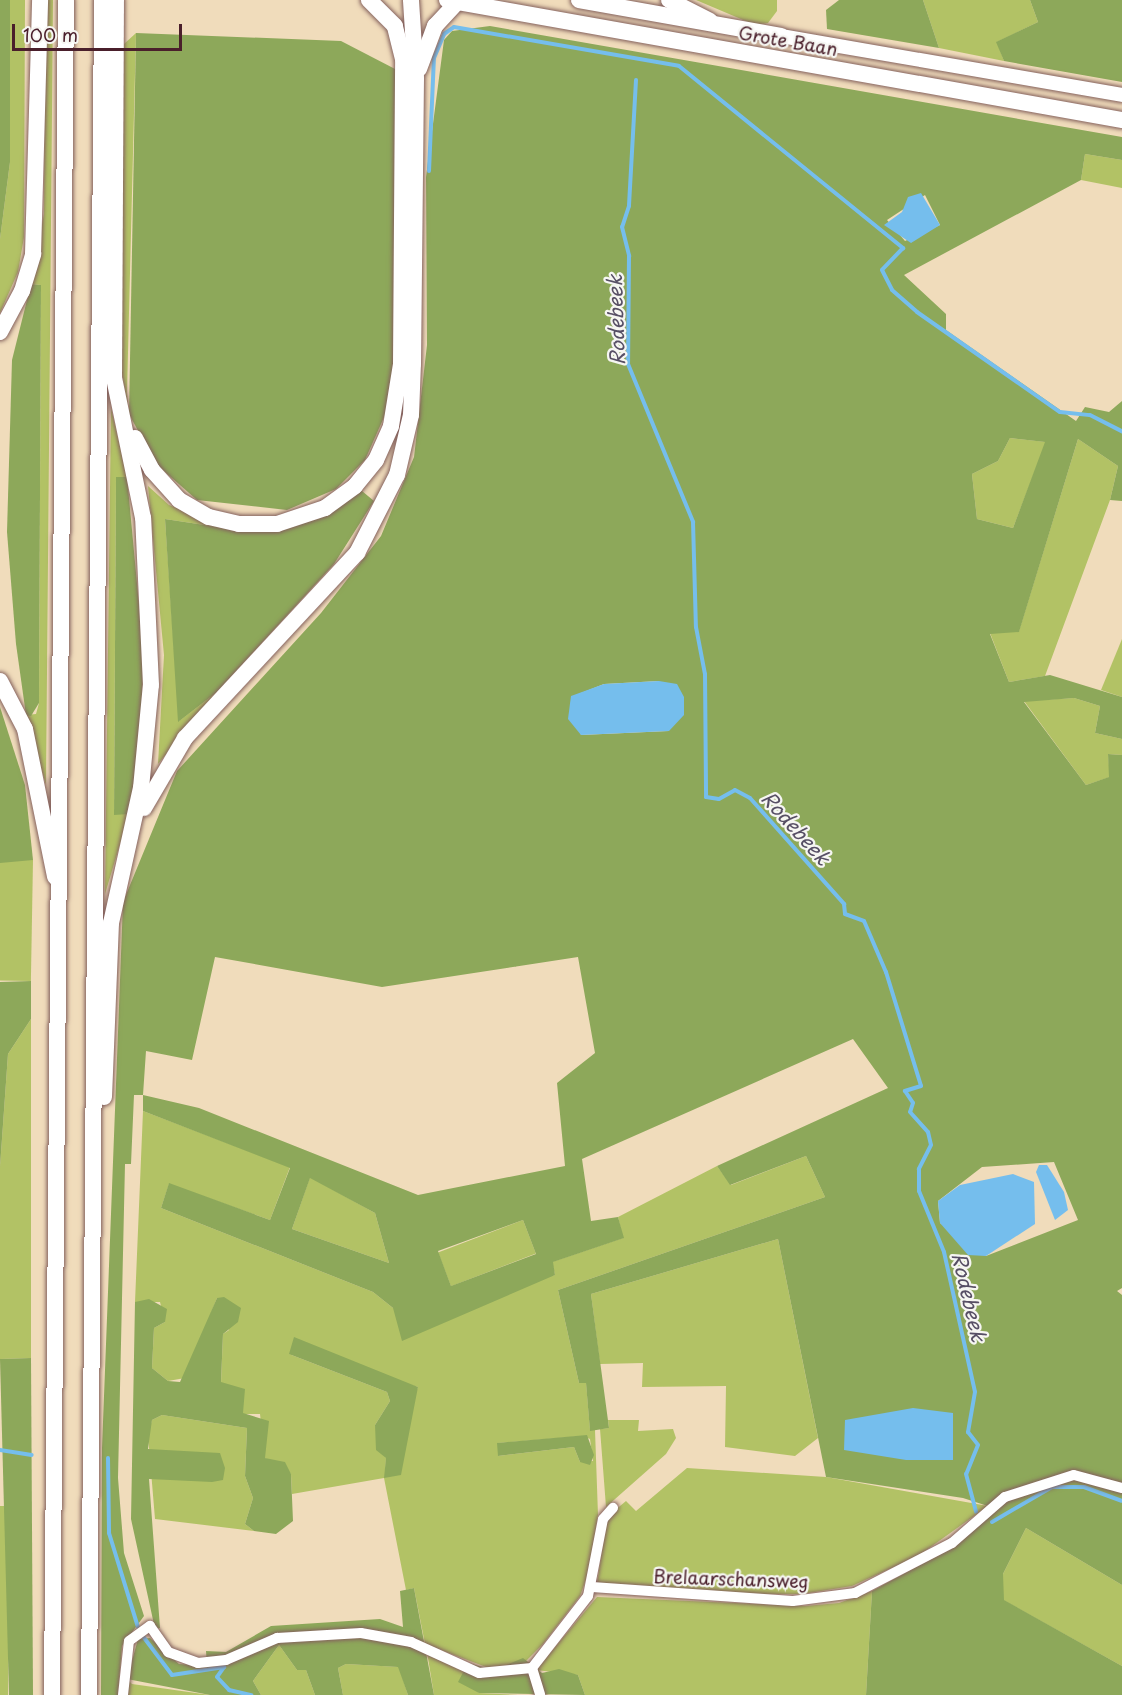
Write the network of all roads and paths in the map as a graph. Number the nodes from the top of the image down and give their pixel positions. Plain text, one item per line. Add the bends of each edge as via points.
1 (40, 0) edge
2 (66, 0) edge
3 (102, 0) edge
4 (116, 0) edge
5 (369, 0) edge
6 (411, 0) edge
7 (579, 0) edge
8 (669, 0) edge
9 (450, 1) edge
10 (716, 25) junction
11 (781, 36) joint
12 (416, 78) junction
13 (1122, 95) edge
14 (1122, 120) edge
15 (0, 332) edge
16 (114, 362) junction
17 (0, 681) edge
18 (120, 868) junction
19 (59, 890) junction
20 (92, 1195) junction
21 (1122, 1488) edge
22 (613, 1508) dead end
23 (592, 1587) junction
24 (532, 1668) junction
25 (52, 1695) edge
26 (88, 1695) edge
27 (123, 1695) edge
28 (540, 1695) edge

1 - 15 highway via 33,254 22,291
2 - 19 highway
3 - 20 highway
4 - 16 highway
5 - 16 highway via 394,26 403,59 400,364 391,426 376,460 346,494 306,517 258,525 209,517 170,493 142,456
6 - 12 highway
7 - 10 highway, Grote Baan
8 - 10 highway
9 - 12 highway via 435,26
9 - 14 highway, Grote Baan
10 - 11 highway, Grote Baan
11 - 13 main road, Grote Baan
12 - 18 highway via 412,394 397,475 357,553 174,753
16 - 18 highway via 115,393 143,518 151,622 149,731
17 - 19 highway via 25,729 39,784 47,857
18 - 20 highway via 107,974 103,1147
19 - 25 highway
20 - 26 highway
21 - 23 street, Brelaarschansweg via 1074,1475 1005,1497 952,1543 855,1593 793,1600
22 - 23 street via 601,1526
23 - 24 street
24 - 27 street via 479,1673 411,1642 361,1633 277,1638 226,1660 198,1663 168,1652 150,1626 129,1641
24 - 28 street

